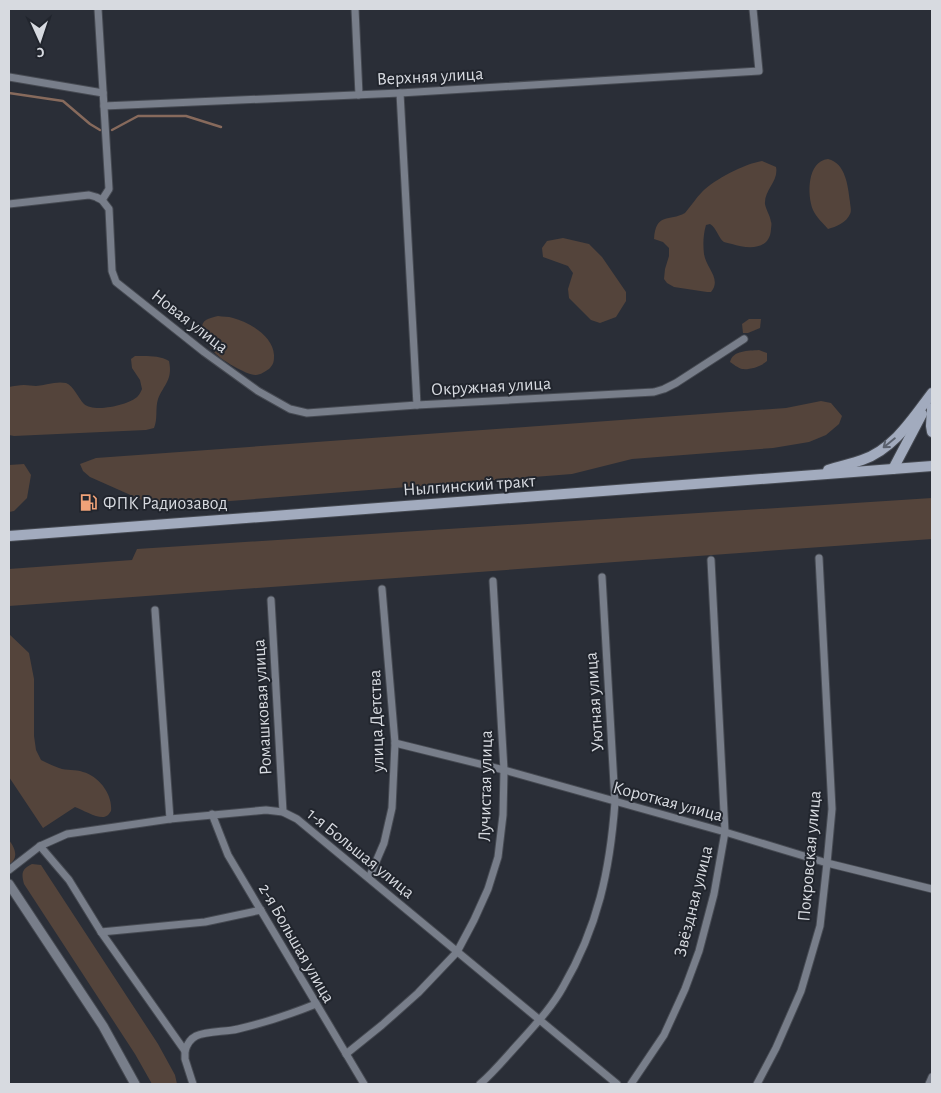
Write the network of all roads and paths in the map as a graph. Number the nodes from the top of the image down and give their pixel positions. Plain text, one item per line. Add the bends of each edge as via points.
1 (98, 9) edge
2 (355, 9) edge
3 (753, 9) edge
4 (9, 76) edge
5 (103, 93) junction
6 (400, 93) junction
7 (359, 94) junction
8 (104, 106) junction
9 (102, 200) junction
10 (9, 204) edge
11 (744, 339) dead end
12 (932, 394) edge
13 (417, 405) junction
14 (932, 408) edge
15 (932, 432) edge
16 (932, 466) edge
17 (893, 469) junction
18 (815, 475) junction
19 (9, 536) edge
20 (819, 558) dead end
21 (711, 560) dead end
22 (602, 577) dead end
23 (493, 581) dead end
24 (382, 589) dead end
25 (271, 600) dead end
26 (155, 610) dead end
27 (395, 743) junction
28 (504, 770) junction
29 (615, 802) junction
30 (284, 812) junction
31 (212, 814) junction
32 (170, 819) junction
33 (725, 832) junction
34 (40, 846) junction
35 (827, 863) junction
36 (9, 870) edge
37 (369, 878) junction
38 (9, 884) edge
39 (932, 889) edge
40 (261, 910) junction
41 (101, 932) junction
42 (457, 952) junction
43 (316, 1004) junction
44 (539, 1020) junction
45 (185, 1051) junction
46 (346, 1054) junction
47 (932, 1077) edge
48 (135, 1084) edge
49 (193, 1084) edge
50 (364, 1084) edge
51 (480, 1084) edge
52 (617, 1084) edge
53 (631, 1084) edge
54 (757, 1084) edge
55 (930, 1084) edge

1 - 5 street
2 - 7 street
3 - 6 street, Верхняя улица via 758,71
4 - 5 street
5 - 8 street
6 - 7 street, Верхняя улица
6 - 13 street, Окружная улица
7 - 8 street, Верхняя улица
8 - 9 street via 109,189
9 - 10 street via 89,195
9 - 13 street, Новая улица via 108,209 112,271 116,282 258,391 306,414
11 - 13 street, Окружная улица via 676,383 654,392
12 - 17 main road
12 -> 18 main road via 900,434 880,451 863,460
14 - 15 main road
16 - 17 main road, Нылгинский тракт
17 - 18 main road, Нылгинский тракт
18 - 19 main road, Нылгинский тракт
20 - 35 street, Покровская улица via 832,809
21 - 33 street, Звёздная улица
22 - 29 street, Уютная улица
23 - 28 street, Лучистая улица
24 - 27 street, улица Детства
25 - 30 street, Ромашковая улица
26 - 32 street
27 - 28 street, Короткая улица
27 - 37 street, улица Детства via 392,808 384,843
28 - 29 street, Короткая улица
28 - 42 street, Лучистая улица via 498,857 488,889
29 - 33 street, Короткая улица
29 - 44 street, Уютная улица via 606,876 598,910 563,988
30 - 31 street, 1-я Большая улица
30 - 37 street, 1-я Большая улица
31 - 32 street, 1-я Большая улица
31 - 40 street, 2-я Большая улица via 228,855
32 - 34 street, 1-я Большая улица via 66,834
33 - 35 street, Короткая улица
33 - 53 street, Звёздная улица via 714,894 688,981 664,1035
34 - 36 street, 1-я Большая улица
34 - 41 street via 69,880
35 - 39 street, Короткая улица
35 - 54 street, Покровская улица via 820,926 801,991
37 - 42 street, 1-я Большая улица
38 - 48 street via 103,1026
40 - 41 street via 205,922
40 - 43 street, 2-я Большая улица
41 - 45 street
42 - 44 street, 1-я Большая улица
42 - 46 street, Лучистая улица via 418,993
43 - 45 street via 237,1029 198,1035 187,1044
43 - 46 street, 2-я Большая улица
44 - 51 street, Уютная улица
44 - 52 street, 1-я Большая улица
45 - 49 street
46 - 50 street, 2-я Большая улица
47 - 55 street

